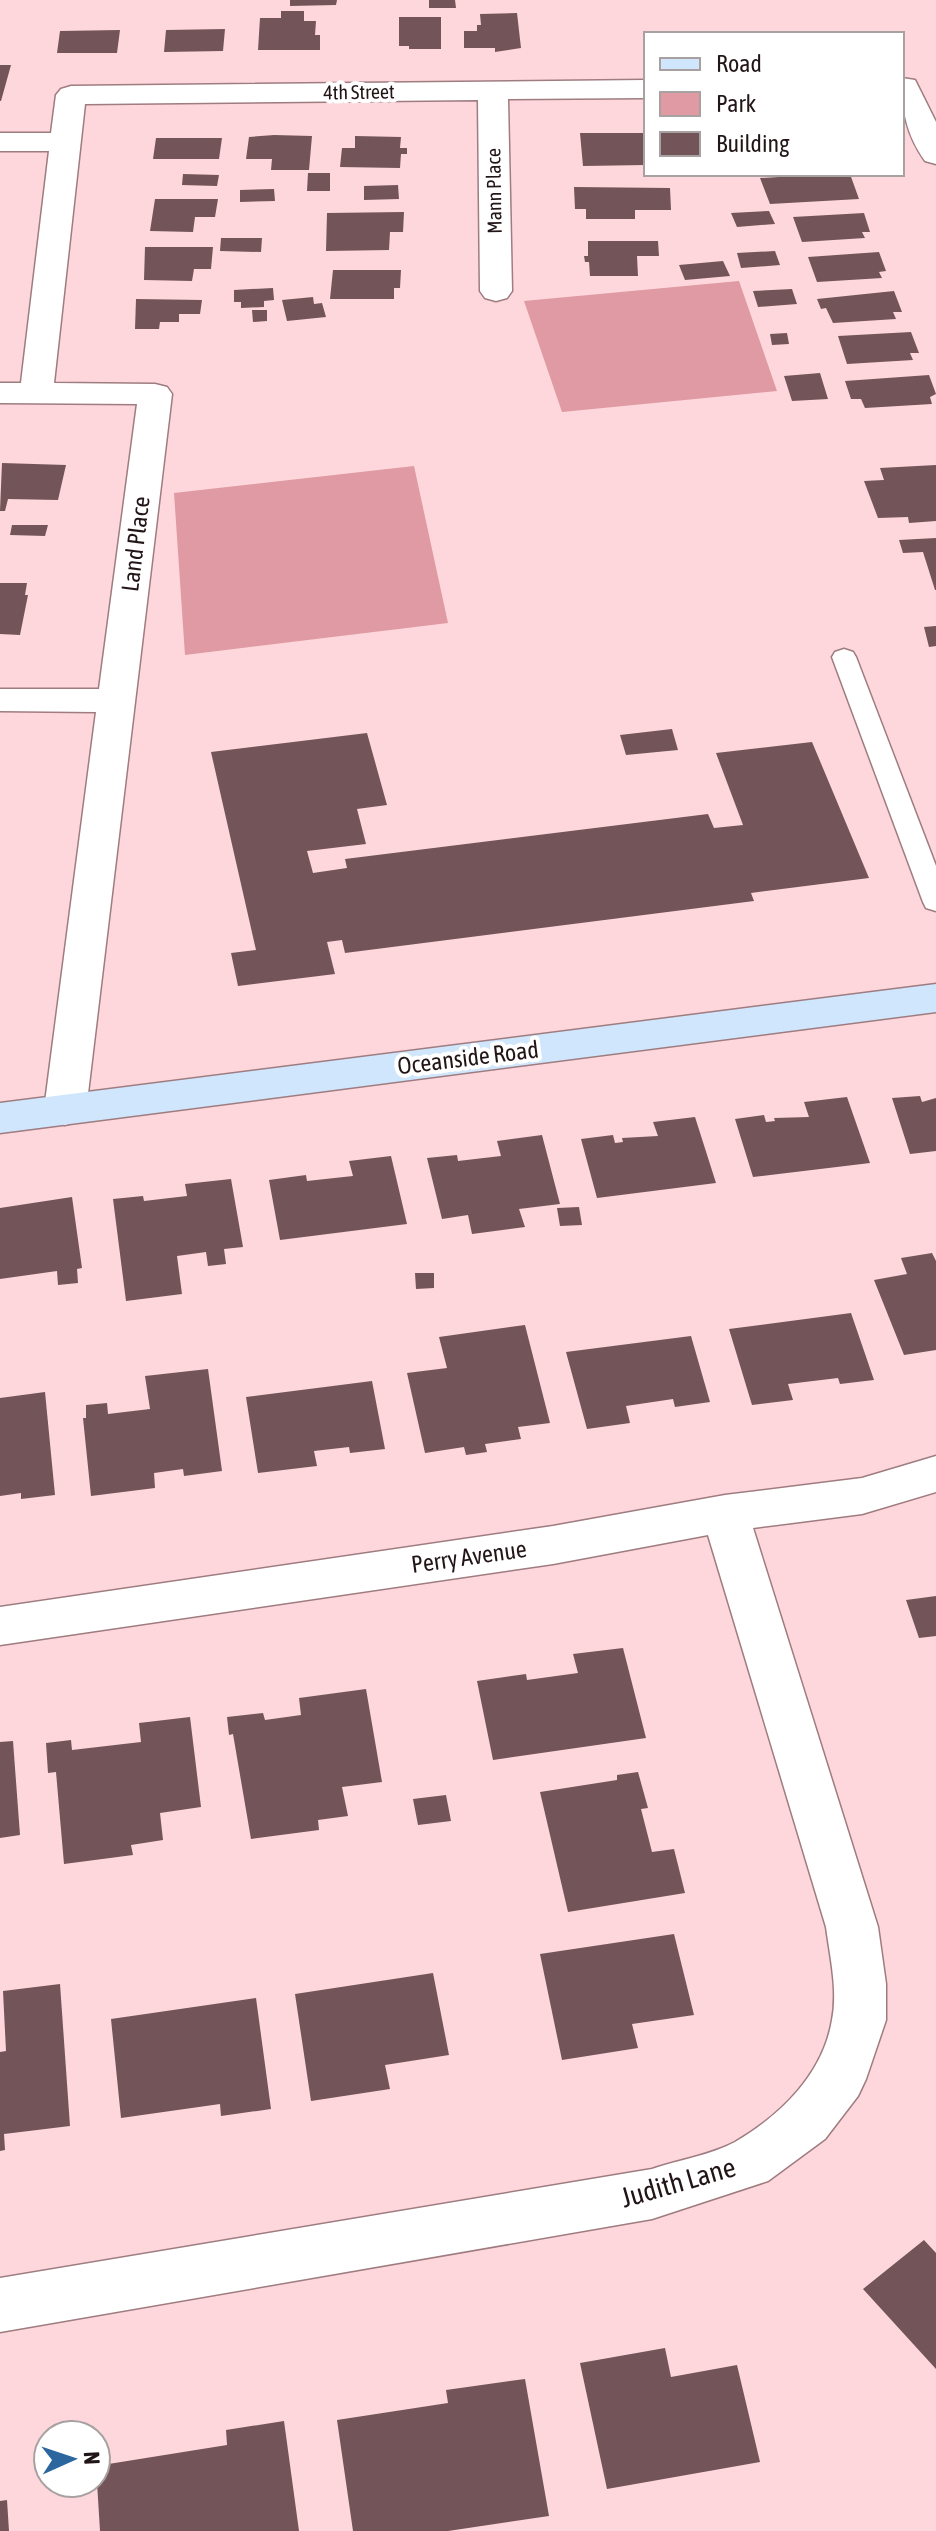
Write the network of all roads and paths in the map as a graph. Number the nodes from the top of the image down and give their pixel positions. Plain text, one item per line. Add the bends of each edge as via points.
1 (904, 86) edge
2 (936, 86) edge
3 (904, 88) edge
4 (644, 89) edge
5 (493, 91) junction
6 (71, 95) joint
7 (0, 142) edge
8 (65, 142) junction
9 (936, 155) edge
10 (496, 291) dead end
11 (18, 393) edge
12 (844, 657) dead end
13 (0, 700) edge
14 (116, 701) junction
15 (936, 902) edge
16 (936, 998) edge
17 (65, 1110) junction
18 (0, 1118) edge
19 (936, 1474) edge
20 (725, 1513) junction
21 (0, 1626) edge
22 (0, 2305) edge

1 - 2 street
3 - 9 street
4 - 5 street, 4th Street
5 - 6 street, 4th Street
5 - 10 street, Mann Place
6 - 8 street, Land Place
7 - 8 street
8 - 11 street, Land Place
11 - 14 street, Land Place via 155,394
12 - 15 lane
13 - 14 street
14 - 17 street, Land Place
16 - 17 main road, Oceanside Road
17 - 18 main road, Oceanside Road
19 - 20 street, Perry Avenue via 862,1496
20 - 21 street, Perry Avenue via 553,1545
20 - 22 street, Judith Lane via 852,1927 858,1970 859,2020 839,2079 806,2122 749,2163 652,2194

